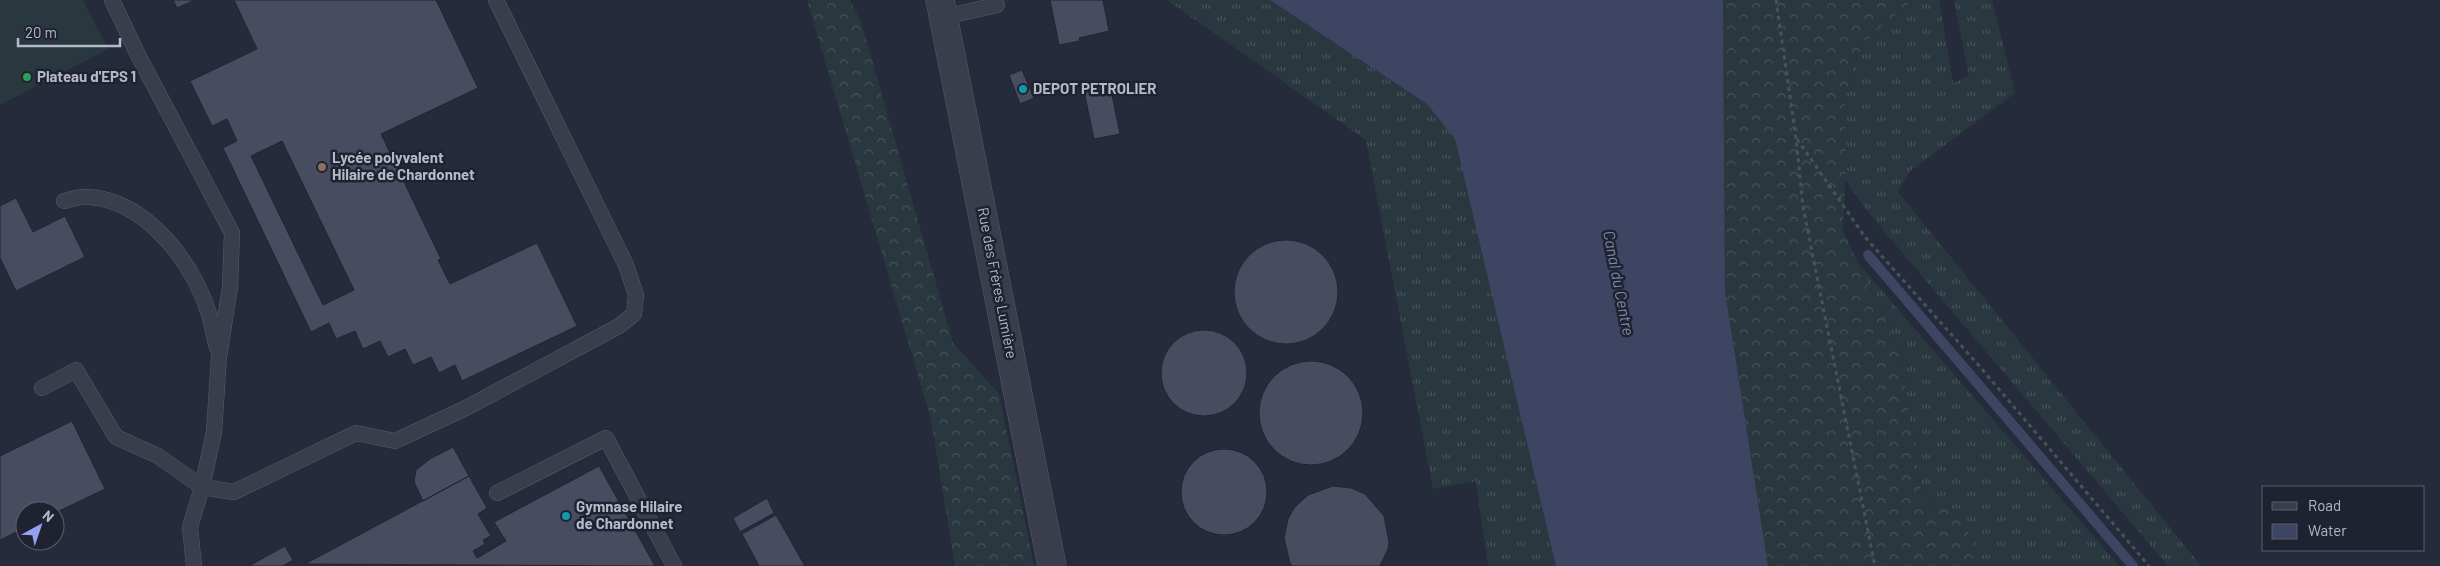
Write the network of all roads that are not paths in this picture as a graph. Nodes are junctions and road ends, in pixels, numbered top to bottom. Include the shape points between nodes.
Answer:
1 (112, 0) edge
2 (496, 0) edge
3 (997, 5) dead end
4 (942, 8) edge
5 (64, 201) dead end
6 (219, 357) junction
7 (42, 388) dead end
8 (202, 488) junction
9 (497, 493) dead end
10 (190, 565) edge
11 (674, 566) edge
12 (1052, 566) edge

1 - 6 lane via 232,234 230,286
2 - 8 lane via 626,266 636,295 634,314 592,342 395,441 356,433 234,492
3 - 4 lane
4 - 12 street, Rue des Frères Lumière
5 - 6 lane via 89,196 116,203 146,219 171,246 193,278 208,313
6 - 8 lane via 214,432
7 - 8 lane via 76,370 116,437 158,456
8 - 10 lane via 190,527
9 - 11 lane via 606,438

